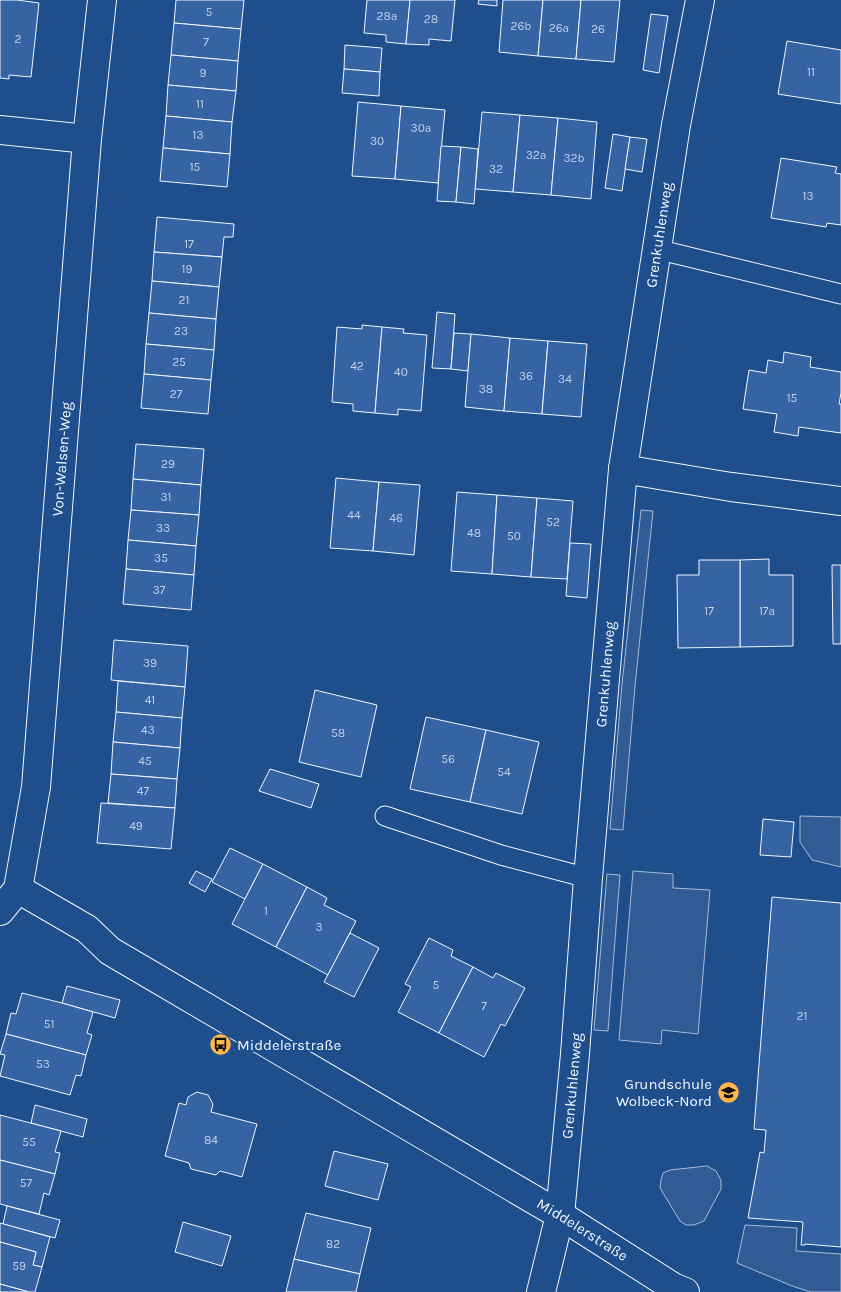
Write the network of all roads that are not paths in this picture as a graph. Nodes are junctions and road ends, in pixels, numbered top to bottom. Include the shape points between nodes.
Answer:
1 (102, 0) edge
2 (700, 0) edge
3 (0, 130) edge
4 (87, 139) junction
5 (656, 249) junction
6 (841, 294) edge
7 (623, 469) junction
8 (841, 501) edge
9 (385, 816) dead end
10 (588, 878) junction
11 (18, 889) junction
12 (0, 911) edge
13 (560, 1215) junction
14 (541, 1292) edge
15 (685, 1292) edge

1 - 4 street, Von-Walsen-Weg
2 - 5 street, Grenkuhlenweg
3 - 4 street
4 - 11 street, Von-Walsen-Weg via 36,787
5 - 6 lane
5 - 7 street, Grenkuhlenweg
7 - 8 street
7 - 10 street, Grenkuhlenweg
9 - 10 lane via 501,855
10 - 13 street, Grenkuhlenweg
11 - 12 street, Von-Walsen-Weg
11 - 13 street, Middelerstraße via 87,930 110,951
13 - 14 street, Grenkuhlenweg
13 - 15 street, Middelerstraße

